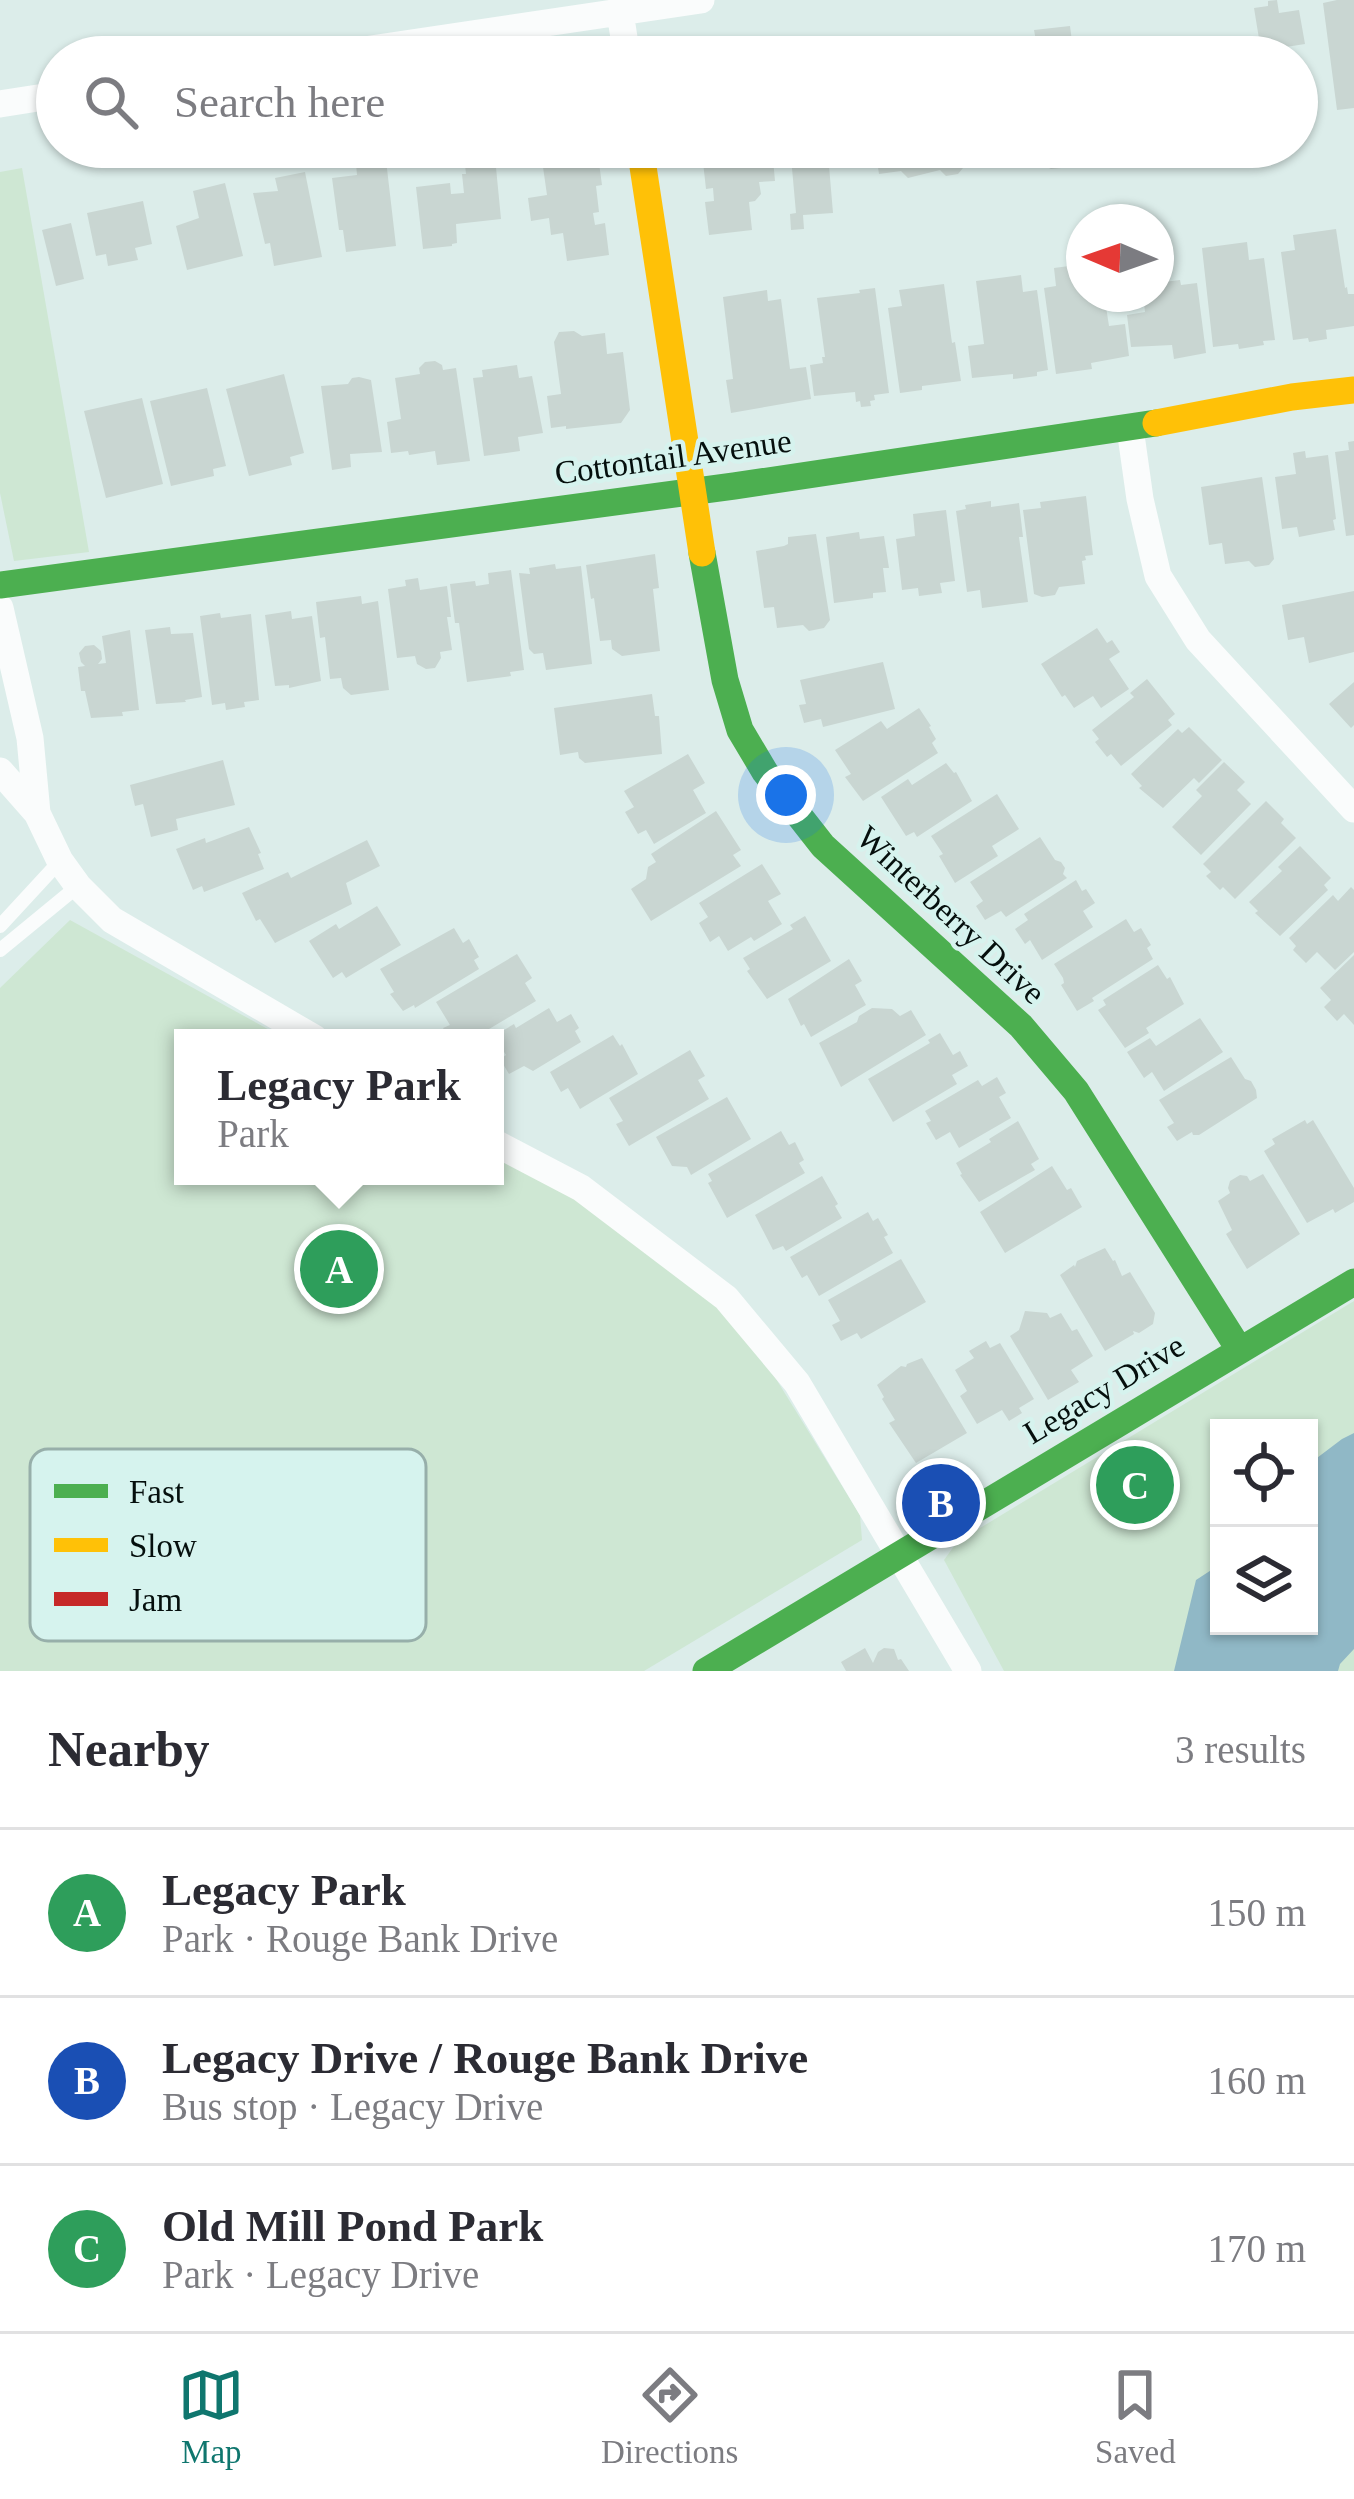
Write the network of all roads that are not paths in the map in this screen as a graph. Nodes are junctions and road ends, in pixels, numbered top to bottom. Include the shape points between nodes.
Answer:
1 (701, 0) edge
2 (620, 12) junction
3 (458, 36) edge
4 (624, 36) edge
5 (36, 98) edge
6 (0, 104) edge
7 (643, 168) edge
8 (1354, 390) edge
9 (1130, 428) junction
10 (692, 492) junction
11 (0, 585) edge
12 (0, 608) edge
13 (0, 771) edge
14 (1354, 809) edge
15 (37, 813) junction
16 (60, 861) junction
17 (78, 886) junction
18 (0, 926) edge
19 (0, 950) edge
20 (299, 1029) edge
21 (504, 1148) edge
22 (1354, 1282) edge
23 (1239, 1349) junction
24 (900, 1554) junction
25 (706, 1671) edge
26 (968, 1671) edge

1 - 2 street
2 - 3 street
2 - 4 street
5 - 6 street
7 - 10 street, Winterberry Drive
8 - 9 street, Cottontail Avenue
9 - 10 street, Cottontail Avenue
9 - 14 street via 1158,576 1198,640
10 - 11 street, Cottontail Avenue
10 - 23 street, Winterberry Drive via 725,680 740,730 765,772 823,846 1021,1026 1076,1091
12 - 15 street via 30,738
13 - 15 street
15 - 16 street
16 - 17 street
16 - 18 lane
17 - 19 lane
17 - 20 street via 112,920
21 - 24 street via 581,1188 726,1298 796,1383
22 - 23 street, Legacy Drive
23 - 24 street, Legacy Drive
24 - 25 street, Legacy Drive
24 - 26 street

